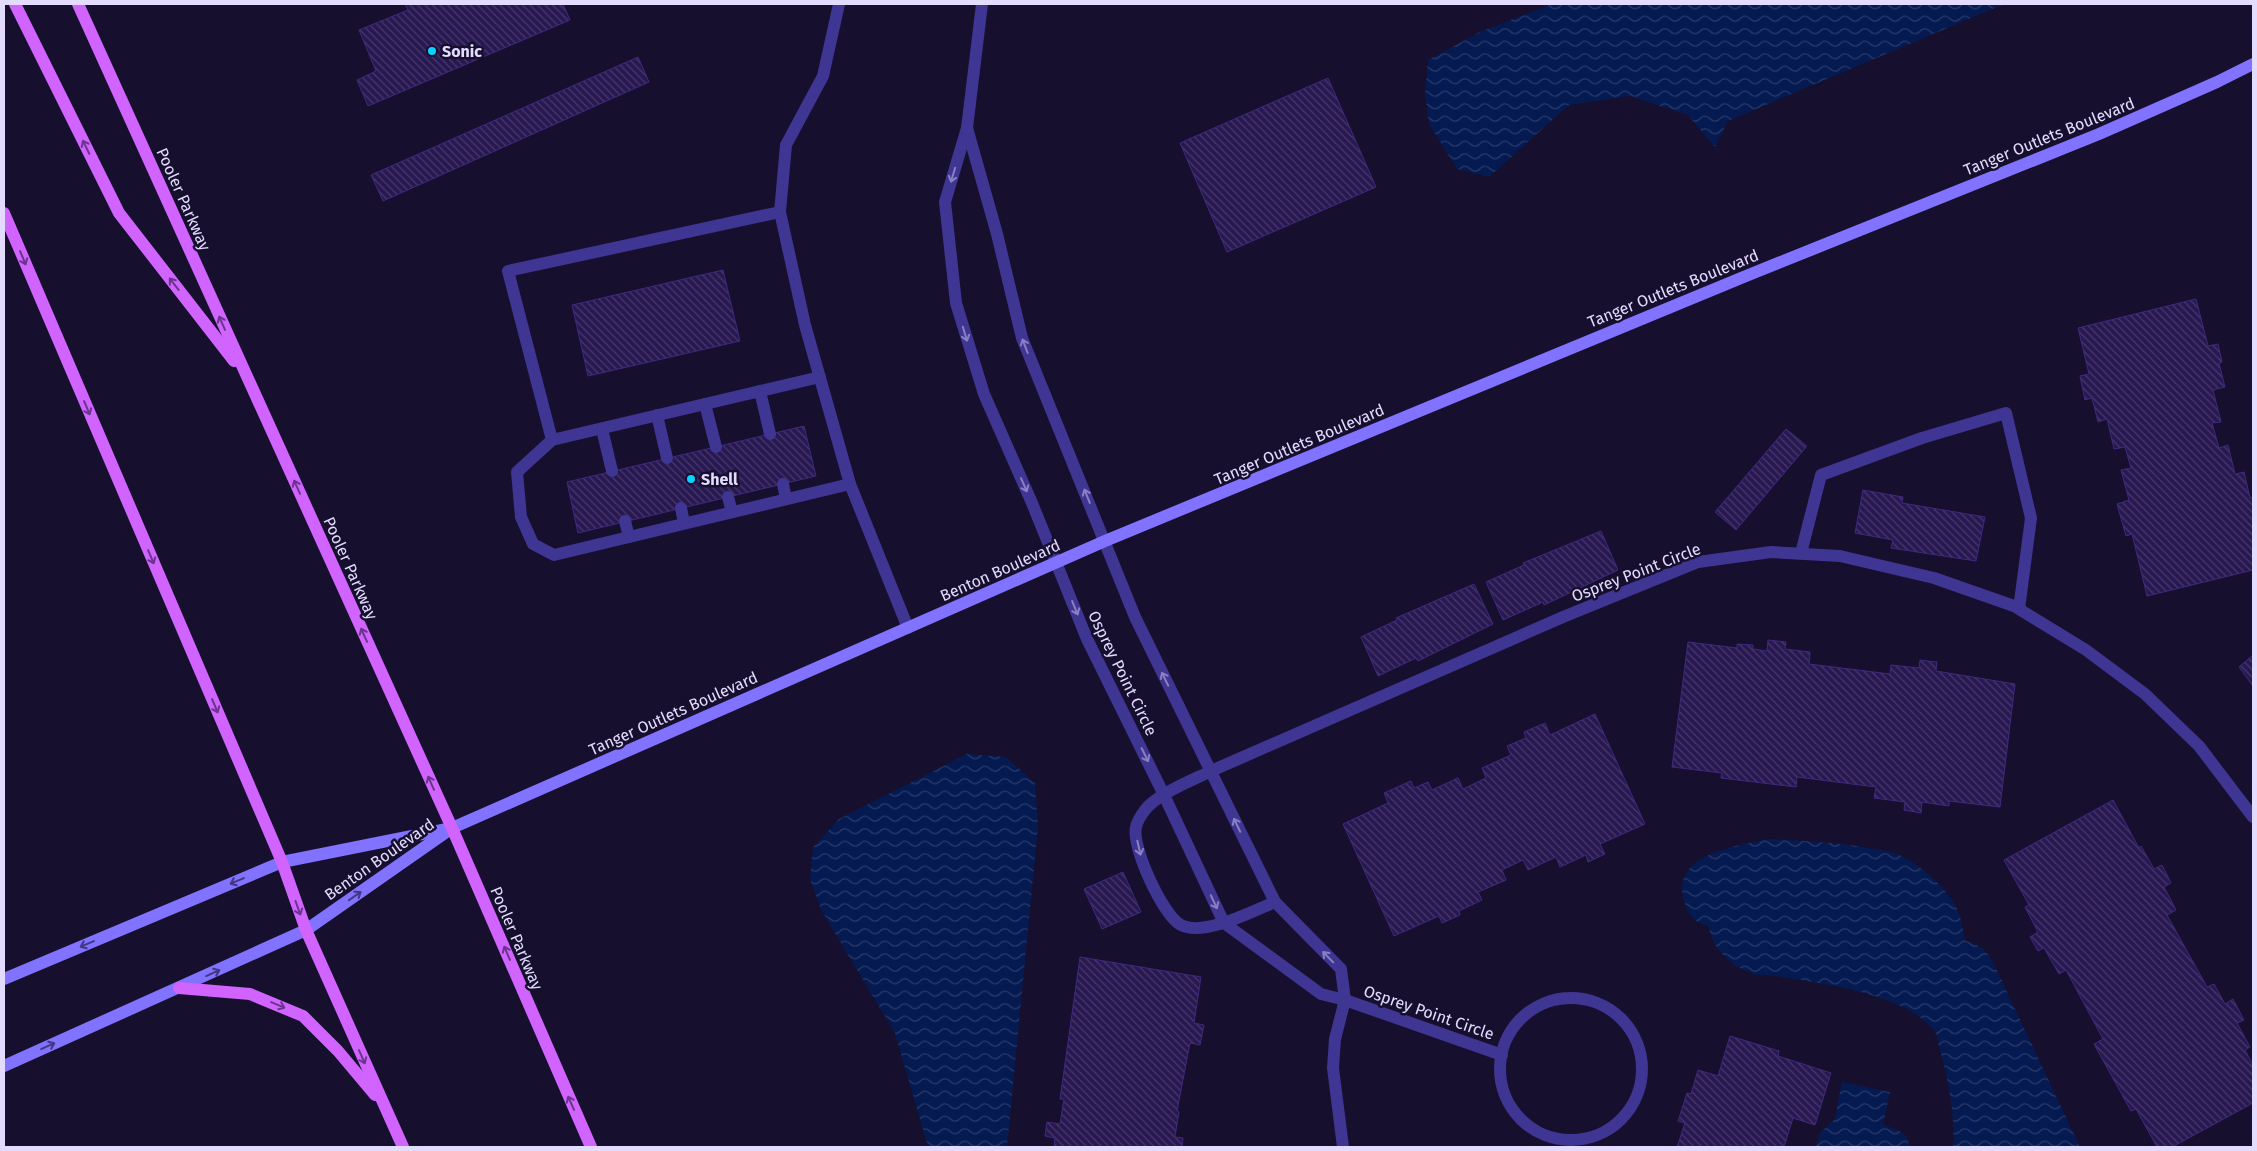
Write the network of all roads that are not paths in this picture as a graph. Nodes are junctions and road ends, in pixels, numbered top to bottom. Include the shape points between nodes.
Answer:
1 (15, 4) edge
2 (78, 4) edge
3 (838, 4) edge
4 (982, 4) edge
5 (2253, 64) edge
6 (967, 128) junction
7 (780, 212) junction
8 (4, 214) edge
9 (820, 376) junction
10 (246, 377) junction
11 (760, 391) junction
12 (704, 404) junction
13 (657, 415) junction
14 (602, 429) junction
15 (770, 434) dead end
16 (552, 440) junction
17 (716, 447) dead end
18 (668, 458) dead end
19 (612, 471) dead end
20 (783, 484) dead end
21 (850, 484) junction
22 (728, 497) dead end
23 (786, 499) junction
24 (680, 508) dead end
25 (732, 512) junction
26 (625, 521) dead end
27 (684, 523) junction
28 (629, 537) junction
29 (1105, 542) junction
30 (1801, 553) junction
31 (1056, 563) junction
32 (2019, 609) junction
33 (908, 628) junction
34 (1211, 771) junction
35 (1164, 795) junction
36 (2253, 817) edge
37 (452, 828) junction
38 (282, 862) junction
39 (1276, 902) junction
40 (1224, 923) junction
41 (306, 930) junction
42 (4, 979) edge
43 (179, 988) junction
44 (1345, 1000) junction
45 (1502, 1055) junction
46 (4, 1066) edge
47 (384, 1105) junction
48 (402, 1147) edge
49 (591, 1147) edge
50 (1343, 1147) edge

10 -> 1 main road via 119,213
10 -> 2 main road, Pooler Parkway
3 - 7 street via 823,76 786,145
4 - 6 street
5 - 29 street, Tanger Outlets Boulevard via 2099,134 1746,276
29 -> 6 street, Osprey Point Circle via 1022,338
6 -> 31 street, Osprey Point Circle via 945,202 956,303 984,394
7 - 9 street
7 - 16 street via 508,271
8 -> 38 main road
9 - 11 street
9 - 21 street
37 -> 10 main road, Pooler Parkway
11 - 12 street
11 - 15 street
12 - 13 street
12 - 17 street
13 - 14 street
13 - 18 street
14 - 16 street
14 - 19 street
16 - 28 street via 517,472 521,517 533,544 554,555
20 - 23 street
21 - 23 street
21 - 33 street
22 - 25 street
23 - 25 street
24 - 27 street
25 - 27 street
26 - 28 street
27 - 28 street
29 - 31 street, Benton Boulevard
34 -> 29 street, Osprey Point Circle via 1135,617
30 - 32 street, Osprey Point Circle via 1840,556 1934,578
30 - 32 street via 1821,474 1922,438 2006,413 2031,518
30 - 34 street, Osprey Point Circle via 1771,552 1698,562 1563,617
31 - 33 street, Benton Boulevard
31 -> 35 street, Osprey Point Circle via 1087,639
32 - 36 street, Osprey Point Circle via 2086,650 2145,694 2199,746
33 - 37 street, Tanger Outlets Boulevard
34 - 35 street, Osprey Point Circle
39 -> 34 street, Osprey Point Circle
35 -> 40 street, Osprey Point Circle
35 -> 40 street, Osprey Point Circle via 1145,809 1136,828 1139,852 1166,911 1181,925 1206,928
37 - 38 street, Benton Boulevard
41 -> 37 street, Benton Boulevard
49 -> 37 main road, Pooler Parkway
38 -> 41 main road
38 -> 42 street, Benton Boulevard
39 - 40 street, Osprey Point Circle
44 -> 39 street, Osprey Point Circle via 1341,969
40 - 44 street, Osprey Point Circle via 1321,994
43 -> 41 street, Benton Boulevard
41 -> 47 main road
46 -> 43 street, Benton Boulevard
43 -> 47 main road via 250,994 303,1016
44 - 45 street, Osprey Point Circle
44 - 50 street, Osprey Point Circle via 1335,1039 1333,1068
45 - 45 street, Osprey Point Circle via 1499,1067 1504,1096 1520,1120 1545,1136 1573,1141 1601,1134 1624,1117 1638,1092 1642,1067 1636,1042 1623,1021 1602,1005 1578,998 1549,1000 1523,1015 1506,1038
47 - 48 main road

